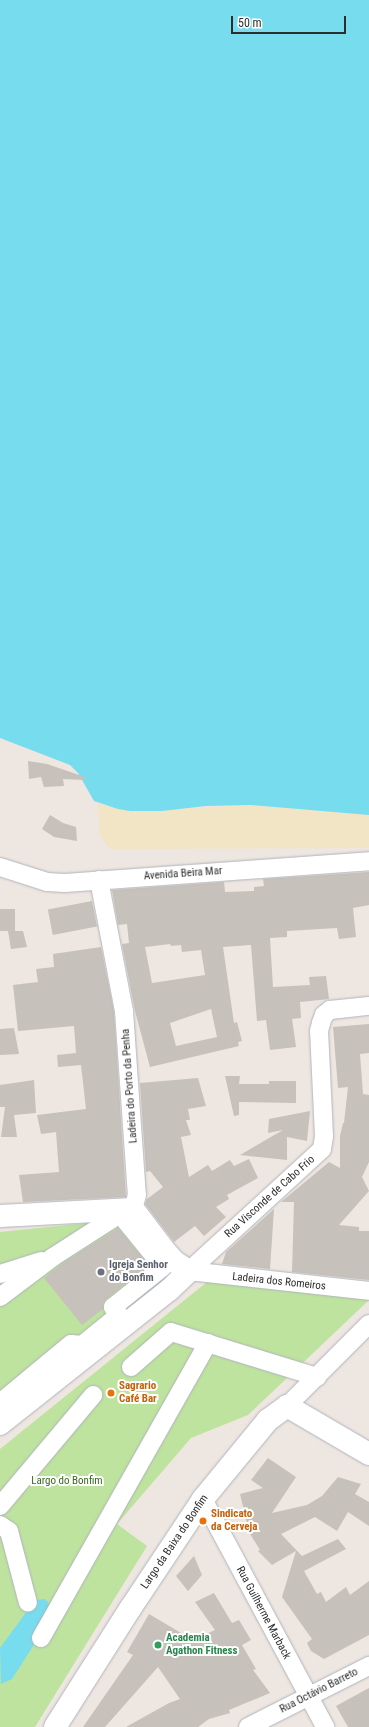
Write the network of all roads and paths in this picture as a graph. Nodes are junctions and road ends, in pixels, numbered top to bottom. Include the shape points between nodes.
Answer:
1 (369, 861) edge
2 (0, 867) edge
3 (99, 880) junction
4 (369, 1006) edge
5 (133, 1209) junction
6 (0, 1216) edge
7 (53, 1257) junction
8 (189, 1271) junction
9 (0, 1274) edge
10 (369, 1292) edge
11 (0, 1297) edge
12 (369, 1324) edge
13 (208, 1343) junction
14 (131, 1367) dead end
15 (317, 1377) junction
16 (93, 1395) dead end
17 (0, 1403) edge
18 (287, 1406) junction
19 (0, 1424) edge
20 (369, 1454) edge
21 (203, 1499) junction
22 (0, 1506) edge
23 (0, 1525) edge
24 (28, 1603) dead end
25 (41, 1638) dead end
26 (369, 1666) edge
27 (308, 1697) junction
28 (55, 1727) edge
29 (248, 1727) edge
30 (325, 1727) edge

1 - 3 street, Avenida Beira Mar
2 - 3 street, Avenida Beira Mar via 48,882
3 - 5 street, Ladeira do Porto da Penha via 124,1011 137,1195
4 - 8 street, Rua Visconde de Cabo Frio via 330,1010 324,1015 321,1023 324,1136 322,1149
5 - 6 main road
5 - 8 main road via 175,1262
7 - 9 street
7 - 11 street
7 - 17 street via 120,1214 163,1267 113,1307 119,1316 82,1345 71,1344
8 - 10 street, Ladeira dos Romeiros
8 - 19 main road
12 - 15 street, Largo da Baixa do Bonfim
13 - 14 street via 171,1332
13 - 15 street
13 - 25 street
15 - 18 street, Largo da Baixa do Bonfim
16 - 22 street
18 - 20 main road
18 - 21 main road, Largo da Baixa do Bonfim via 268,1420
21 - 27 street, Rua Guilherme Marback
21 - 28 main road, Largo da Baixa do Bonfim
23 - 24 street via 9,1531
26 - 27 street, Rua Octávio Barreto
27 - 29 street, Rua Octávio Barreto
27 - 30 street, Rua Guilherme Marback

